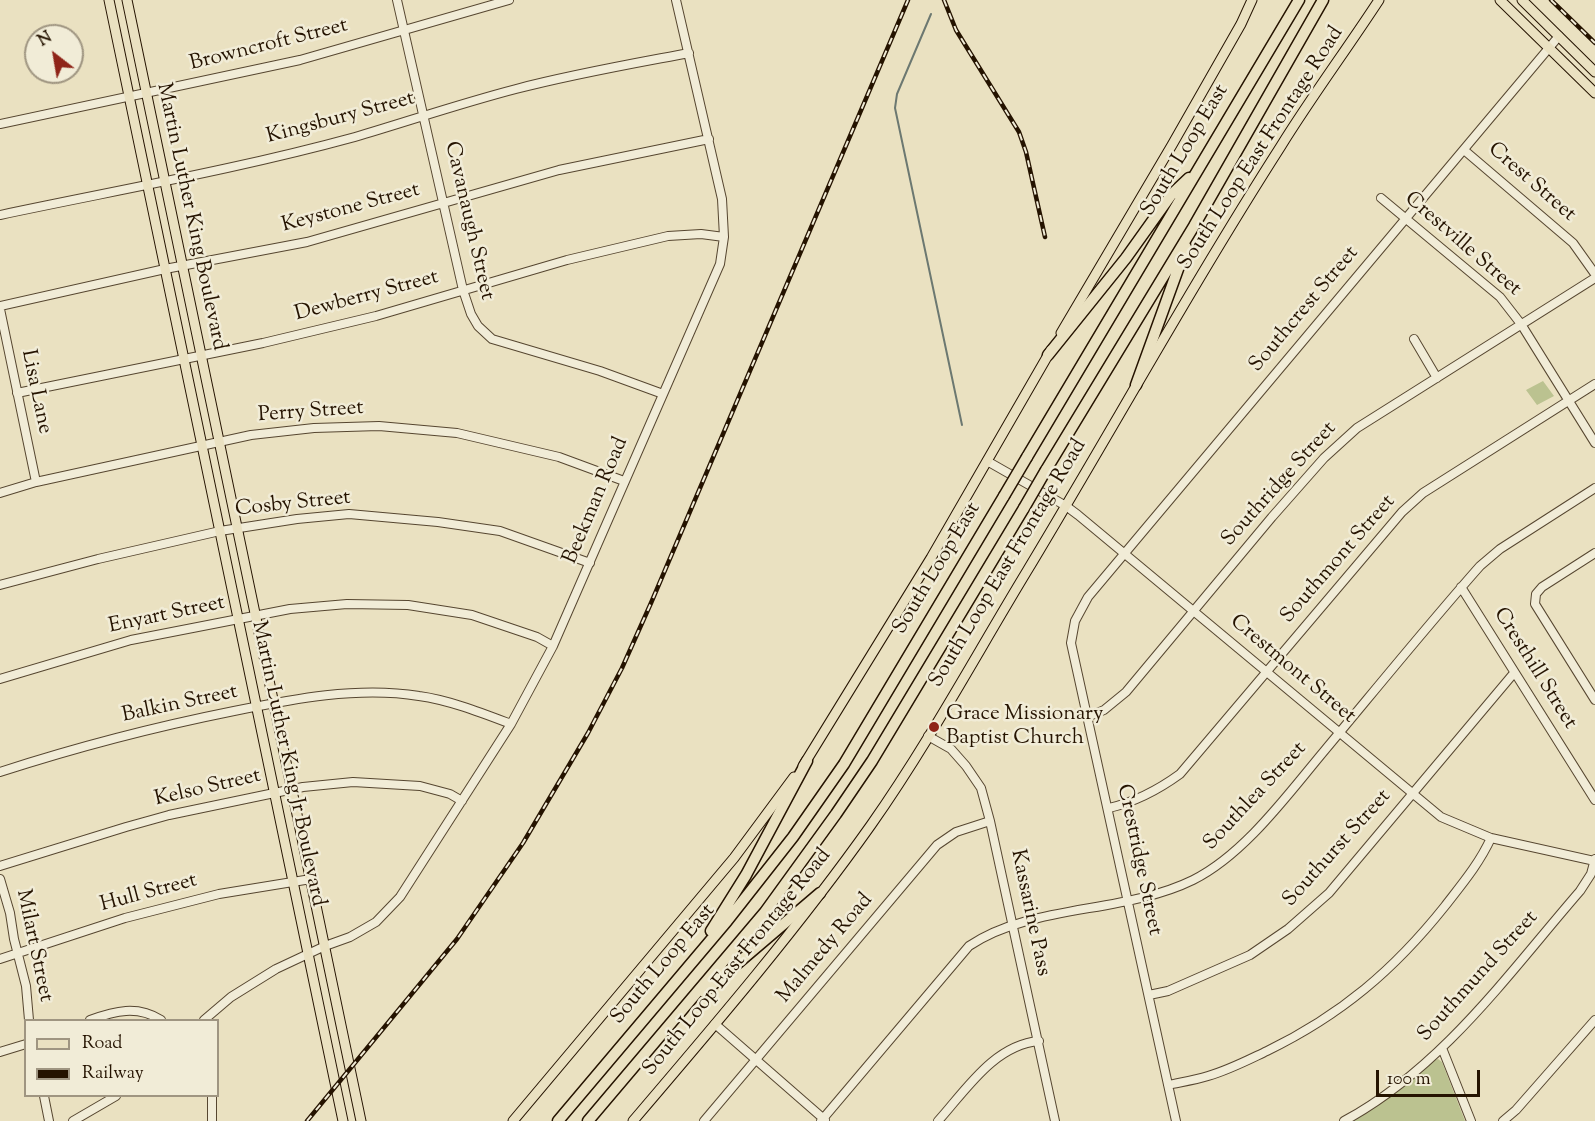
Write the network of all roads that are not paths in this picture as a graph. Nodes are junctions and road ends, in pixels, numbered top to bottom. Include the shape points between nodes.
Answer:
1 (109, 0) edge
2 (397, 0) edge
3 (509, 0) edge
4 (676, 0) edge
5 (1252, 0) edge
6 (1299, 0) edge
7 (1323, 0) edge
8 (1380, 0) edge
9 (1500, 0) edge
10 (1522, 0) edge
11 (127, 3) edge
12 (111, 10) junction
13 (404, 30) junction
14 (1559, 36) junction
15 (1549, 48) junction
16 (689, 53) junction
17 (1595, 72) edge
18 (146, 93) junction
19 (1595, 93) edge
20 (129, 98) junction
21 (425, 115) junction
22 (0, 124) edge
23 (709, 139) junction
24 (1464, 150) junction
25 (1199, 167) junction
26 (165, 181) junction
27 (147, 184) junction
28 (1381, 198) dead end
29 (444, 202) junction
30 (0, 215) edge
31 (1406, 219) junction
32 (1194, 226) junction
33 (724, 237) junction
34 (182, 267) junction
35 (165, 269) junction
36 (1595, 276) edge
37 (463, 290) junction
38 (0, 308) edge
39 (1521, 324) junction
40 (1414, 339) dead end
41 (1048, 355) junction
42 (201, 356) junction
43 (184, 358) junction
44 (1437, 378) junction
45 (1595, 384) edge
46 (1137, 385) junction
47 (17, 393) junction
48 (663, 394) junction
49 (1568, 400) junction
50 (196, 414) joint
51 (219, 442) junction
52 (1595, 443) edge
53 (203, 445) junction
54 (987, 461) junction
55 (624, 481) junction
56 (36, 482) junction
57 (1595, 488) edge
58 (0, 493) edge
59 (1066, 506) junction
60 (237, 528) junction
61 (220, 531) junction
62 (1125, 553) junction
63 (1595, 553) edge
64 (590, 563) junction
65 (0, 585) edge
66 (1461, 587) junction
67 (1082, 609) joint
68 (1193, 611) junction
69 (255, 616) junction
70 (238, 620) junction
71 (553, 646) junction
72 (1266, 672) junction
73 (1514, 673) junction
74 (0, 679) edge
75 (1595, 700) edge
76 (275, 704) junction
77 (257, 707) junction
78 (1087, 717) junction
79 (510, 724) junction
80 (1339, 733) junction
81 (928, 736) junction
82 (807, 761) junction
83 (0, 772) edge
84 (292, 789) junction
85 (274, 793) junction
86 (1412, 795) junction
87 (1595, 800) edge
88 (462, 801) junction
89 (1109, 808) junction
90 (990, 821) junction
91 (1491, 838) junction
92 (1595, 860) edge
93 (0, 866) edge
94 (0, 879) edge
95 (311, 879) junction
96 (294, 882) junction
97 (820, 893) junction
98 (1129, 901) junction
99 (1013, 926) junction
100 (325, 946) junction
101 (17, 953) junction
102 (308, 953) junction
103 (0, 959) edge
104 (689, 967) junction
105 (1149, 995) junction
106 (681, 1011) junction
107 (29, 1019) edge
108 (93, 1019) edge
109 (159, 1019) edge
110 (205, 1019) edge
111 (1595, 1020) edge
112 (715, 1024) junction
113 (1039, 1041) junction
114 (24, 1045) edge
115 (1442, 1048) junction
116 (0, 1052) edge
117 (756, 1060) junction
118 (348, 1062) junction
119 (332, 1066) junction
120 (1168, 1085) junction
121 (44, 1097) edge
122 (113, 1097) edge
123 (212, 1097) edge
124 (823, 1120) edge
125 (49, 1121) edge
126 (73, 1121) edge
127 (212, 1121) edge
128 (344, 1121) edge
129 (360, 1121) edge
130 (513, 1121) edge
131 (558, 1121) edge
132 (588, 1121) edge
133 (633, 1121) edge
134 (704, 1121) edge
135 (938, 1121) edge
136 (1055, 1121) edge
137 (1176, 1121) edge
138 (1344, 1121) edge
139 (1471, 1121) edge
140 (1503, 1121) edge

1 - 12 main road, Martin Luther King Boulevard
2 - 13 street, Cavanaugh Street
3 - 13 street, Browncroft Street
4 - 16 street, Beekman Road
5 - 41 main road
6 - 25 highway, South Loop East
7 - 32 highway, South Loop East
8 - 46 main road, South Loop East Frontage Road via 1281,145
9 - 15 main road
10 - 14 main road
11 - 12 main road
11 - 18 main road, Martin Luther King Boulevard
12 - 20 main road, Martin Luther King Boulevard
13 - 18 street, Browncroft Street via 300,60
13 - 21 street, Cavanaugh Street
14 - 15 street, Southcrest Street
14 - 17 main road
15 - 19 main road
15 - 24 street, Southcrest Street
16 - 21 street, Kingsbury Street via 586,72
16 - 23 street, Beekman Road
18 - 20 street, Browncroft Street
18 - 26 main road, Martin Luther King Boulevard
20 - 22 street, Browncroft Street
20 - 27 main road, Martin Luther King Boulevard
21 - 26 street, Kingsbury Street via 355,136
21 - 29 street, Cavanaugh Street
23 - 29 street, Keystone Street via 559,170
23 - 33 street, Beekman Road via 722,199
24 - 31 street, Southcrest Street
24 - 36 street, Crest Street via 1573,243
25 - 41 highway via 1171,195
25 - 104 highway, South Loop East, bridge via 844,764 793,837
26 - 27 street, Kingsbury Street
26 - 34 main road, Martin Luther King Boulevard
27 - 30 street, Kingsbury Street
27 - 35 main road, Martin Luther King Boulevard
28 - 31 street, Crestville Street
29 - 34 street, Keystone Street via 307,242
29 - 37 street, Cavanaugh Street
31 - 39 street, Crestville Street via 1500,297
31 - 62 street, Southcrest Street
32 - 46 highway
32 - 106 highway, South Loop East, bridge via 872,761 765,912
33 - 37 street, Dewberry Street via 668,236
33 - 48 street, Beekman Road via 720,264
34 - 35 street, Keystone Street
34 - 42 main road, Martin Luther King Boulevard
35 - 38 street, Keystone Street
35 - 43 main road, Martin Luther King Boulevard
36 - 39 street, Southridge Street
37 - 42 street, Dewberry Street via 376,316
37 - 48 street, Cavanaugh Street via 478,326 492,339
38 - 47 street, Lisa Lane
39 - 44 street, Southridge Street
39 - 49 street, Crestville Street
40 - 44 street
41 - 54 main road
42 - 43 street, Dewberry Street
42 - 51 main road, Martin Luther King Boulevard
43 - 47 street, Dewberry Street
43 - 50 main road, Martin Luther King Boulevard
44 - 68 street, Southridge Street via 1357,428 1324,458
45 - 49 street, Southmont Street
46 - 59 main road, South Loop East Frontage Road
47 - 56 street, Lisa Lane
48 - 55 street, Beekman Road
49 - 52 street, Crestville Street
49 - 72 street, Southmont Street via 1423,493 1402,512
50 - 53 main road, Martin Luther King Jr Boulevard
51 - 53 street, Perry Street
51 - 55 street, Perry Street via 314,428 379,426 457,433 559,457
51 - 60 main road, Martin Luther King Jr Boulevard
53 - 56 street, Perry Street
53 - 61 main road, Martin Luther King Jr Boulevard
54 - 59 street, Crestmont Street
54 - 82 main road
55 - 64 street, Beekman Road
56 - 58 street, Perry Street
57 - 66 street, Southlea Street via 1500,549
59 - 62 street, Crestmont Street
59 - 81 main road, South Loop East Frontage Road
60 - 61 street, Cosby Street
60 - 64 street, Cosby Street via 349,514 438,522 500,531
60 - 69 main road, Martin Luther King Jr Boulevard
61 - 65 street, Cosby Street
61 - 70 main road, Martin Luther King Jr Boulevard
62 - 67 street, Southcrest Street
62 - 68 street, Crestmont Street
63 - 75 street via 1542,587 1535,604
64 - 71 street, Beekman Road
66 - 73 street, Cresthill Street
66 - 80 street, Southlea Street
67 - 78 street, Crestridge Street via 1071,643
68 - 72 street, Crestmont Street
68 - 78 street, Southridge Street via 1126,692 1104,710
69 - 70 street, Enyart Street
69 - 71 street, Enyart Street via 346,604 408,605 472,615
69 - 76 main road, Martin Luther King Jr Boulevard
70 - 74 street, Enyart Street via 131,640
70 - 77 main road, Martin Luther King Jr Boulevard
71 - 79 street, Beekman Road
72 - 80 street, Crestmont Street
72 - 89 street, Southmont Street via 1180,774 1155,792
73 - 86 street, Southurst Street
73 - 87 street, Cresthill Street
76 - 77 street, Balkin Street
76 - 79 street, Balkin Street via 342,694 419,696
76 - 84 main road, Martin Luther King Jr Boulevard
77 - 83 street, Balkin Street via 148,729
77 - 85 main road, Martin Luther King Jr Boulevard
78 - 89 street, Crestridge Street
79 - 88 street, Beekman Road
80 - 86 street, Crestmont Street
80 - 98 street, Southlea Street via 1235,852 1215,868 1158,894
81 - 90 street, Kassarine Pass via 951,749 966,766 981,788
81 - 97 main road, South Loop East Frontage Road via 872,824
82 - 104 highway via 746,875
82 - 130 main road via 734,858
84 - 85 street, Kelso Street
84 - 88 street, Kelso Street via 353,782 420,786
84 - 95 main road, Martin Luther King Jr Boulevard
85 - 93 street, Kelso Street via 126,826
85 - 96 main road, Martin Luther King Jr Boulevard
86 - 91 street, Crestmont Street via 1441,817
86 - 105 street, Southurst Street via 1329,893 1288,929 1250,955 1178,987
88 - 100 street, Beekman Road via 400,897 376,922
89 - 98 street, Crestridge Street
90 - 99 street, Kassarine Pass
90 - 117 street, Malmedy Road via 956,832 937,845
91 - 92 street, Crestmont Street
91 - 120 street via 1482,858 1414,942 1356,997 1304,1033 1240,1064
92 - 115 street, Southmund Street via 1592,874 1580,891
94 - 101 street, Milart Street
95 - 96 street, Hull Street
95 - 100 main road, Martin Luther King Jr Boulevard
96 - 101 street, Hull Street via 219,894 125,918
96 - 102 main road, Martin Luther King Jr Boulevard
97 - 106 highway
97 - 112 main road, South Loop East Frontage Road
98 - 99 street, Southlea Street
98 - 105 street, Crestridge Street
99 - 113 street, Kassarine Pass
99 - 124 street, Southlea Street via 987,934 969,946
100 - 102 street, Beekman Road
100 - 118 main road, Martin Luther King Jr Boulevard
101 - 103 street, Hull Street
101 - 107 street, Milart Street via 28,996
102 - 110 street, Beekman Road via 231,997
102 - 119 main road, Martin Luther King Jr Boulevard
104 - 131 highway, South Loop East
105 - 120 street, Crestridge Street
106 - 132 highway, South Loop East
108 - 109 street via 124,1011 147,1013
111 - 140 street
112 - 117 street
112 - 133 main road, South Loop East Frontage Road
113 - 135 street via 1009,1050 986,1068
113 - 136 street, Kassarine Pass
114 - 116 street
115 - 138 street, Southmund Street via 1387,1094
115 - 139 street
117 - 124 street
117 - 134 street, Malmedy Road
118 - 119 main road
118 - 129 main road, Martin Luther King Jr Boulevard
119 - 128 main road, Martin Luther King Jr Boulevard
120 - 137 street, Crestridge Street
121 - 125 street
122 - 126 street
123 - 127 street

